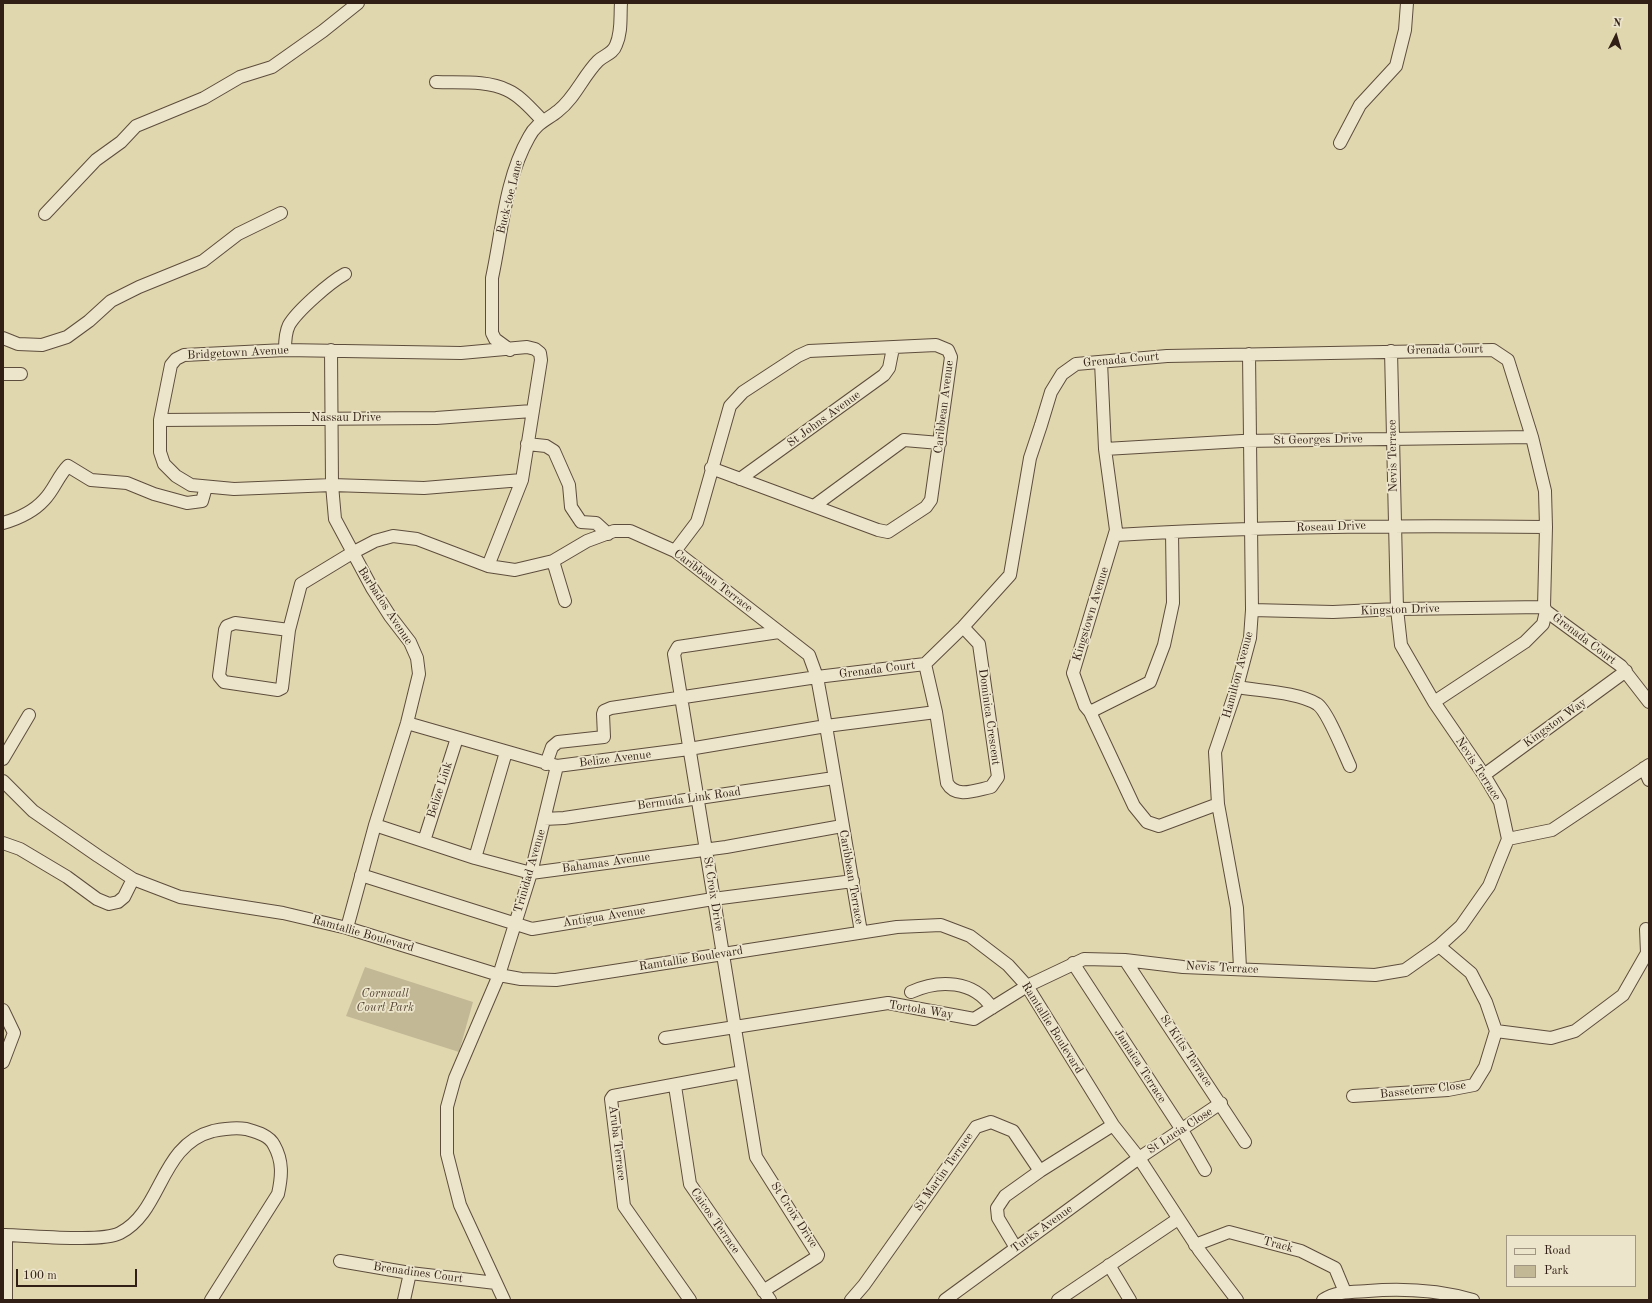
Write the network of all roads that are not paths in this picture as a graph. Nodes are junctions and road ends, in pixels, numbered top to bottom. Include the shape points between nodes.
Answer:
1 (358, 3) edge
2 (620, 3) edge
3 (1407, 3) edge
4 (436, 82) dead end
5 (542, 120) junction
6 (1340, 143) dead end
7 (281, 213) dead end
8 (45, 214) dead end
9 (345, 274) dead end
10 (3, 338) edge
11 (893, 348) junction
12 (285, 350) junction
13 (331, 350) junction
14 (510, 350) junction
15 (1390, 351) junction
16 (1249, 354) junction
17 (1101, 362) junction
18 (3, 374) edge
19 (21, 374) dead end
20 (532, 411) junction
21 (331, 417) junction
22 (160, 420) junction
23 (1532, 437) junction
24 (1392, 438) junction
25 (1250, 441) junction
26 (940, 443) junction
27 (527, 444) junction
28 (1105, 449) junction
29 (712, 468) junction
30 (740, 479) junction
31 (522, 480) junction
32 (332, 485) junction
33 (206, 487) junction
34 (814, 506) junction
35 (3, 524) edge
36 (1394, 525) junction
37 (1546, 527) junction
38 (1251, 529) junction
39 (1172, 532) junction
40 (608, 534) junction
41 (1116, 535) junction
42 (675, 551) junction
43 (352, 553) junction
44 (553, 562) junction
45 (488, 566) junction
46 (565, 601) dead end
47 (1397, 609) junction
48 (1545, 609) junction
49 (1252, 610) junction
50 (963, 627) junction
51 (289, 630) junction
52 (779, 632) junction
53 (925, 664) junction
54 (1626, 671) junction
55 (817, 678) junction
56 (1236, 687) junction
57 (681, 698) junction
58 (1434, 702) junction
59 (1649, 702) edge
60 (936, 712) junction
61 (1090, 712) junction
62 (29, 715) dead end
63 (407, 723) junction
64 (826, 726) junction
65 (457, 738) junction
66 (689, 749) junction
67 (506, 752) junction
68 (3, 759) edge
69 (552, 765) junction
70 (1350, 766) dead end
71 (1647, 766) edge
72 (1484, 775) junction
73 (834, 778) junction
74 (1649, 780) edge
75 (3, 781) edge
76 (697, 798) junction
77 (1218, 804) junction
78 (544, 819) junction
79 (375, 825) junction
80 (842, 826) junction
81 (1508, 839) junction
82 (424, 841) junction
83 (3, 843) edge
84 (705, 850) junction
85 (475, 858) junction
86 (531, 873) junction
87 (361, 876) junction
88 (133, 879) junction
89 (853, 881) junction
90 (714, 899) junction
91 (514, 924) junction
92 (347, 928) junction
93 (1646, 929) dead end
94 (861, 932) junction
95 (1439, 946) junction
96 (722, 954) junction
97 (1125, 960) junction
98 (1073, 963) junction
99 (1240, 968) junction
100 (499, 975) junction
101 (1027, 986) junction
102 (911, 992) dead end
103 (992, 1008) junction
104 (3, 1010) edge
105 (734, 1026) junction
106 (1496, 1031) junction
107 (665, 1038) dead end
108 (3, 1062) edge
109 (742, 1072) junction
110 (675, 1086) junction
111 (1353, 1096) dead end
112 (1221, 1104) junction
113 (1113, 1126) junction
114 (1182, 1130) junction
115 (1245, 1142) dead end
116 (1139, 1158) junction
117 (1205, 1170) dead end
118 (1040, 1171) junction
119 (1178, 1219) junction
120 (5, 1235) edge
121 (1195, 1245) junction
122 (1016, 1248) junction
123 (340, 1261) dead end
124 (1109, 1265) junction
125 (410, 1273) junction
126 (496, 1283) junction
127 (1345, 1292) junction
128 (767, 1296) edge
129 (6, 1300) edge
130 (211, 1300) edge
131 (404, 1300) edge
132 (504, 1300) edge
133 (690, 1300) edge
134 (851, 1300) edge
135 (945, 1300) edge
136 (1058, 1300) edge
137 (1130, 1300) edge
138 (1237, 1300) edge
139 (1323, 1300) edge
140 (1473, 1300) edge

1 - 8 street via 272,67 240,77 204,98 136,126 122,142 96,160
2 - 5 street, Buck-toe Lane via 618,38 613,51 598,61 558,111
3 - 6 street via 1405,30 1396,66 1360,105
4 - 5 street via 496,86 523,101
5 - 14 street, Buck-toe Lane via 529,135 515,171 492,278 491,328 495,339
7 - 10 street via 238,234 203,261 111,301 67,337 42,345 18,344
9 - 12 street via 333,280 293,319 286,334
11 - 26 street, Caribbean Avenue via 936,345 948,350 951,356
11 - 29 street, Caribbean Avenue via 809,351 755,384 736,398 730,406
11 - 30 street, St Johns Avenue via 889,368 884,375
12 - 13 street, Bridgetown Avenue
12 - 22 street, Bridgetown Avenue via 184,356 176,359 171,365
13 - 14 street, Bridgetown Avenue via 447,353
13 - 21 street, Barbados Avenue
14 - 20 street, Bridgetown Avenue via 528,348 540,353
15 - 16 street, Grenada Court
15 - 23 street, Grenada Court via 1493,350 1508,360
15 - 24 street, Nevis Terrace
16 - 17 street, Grenada Court via 1167,356
16 - 25 street, Hamilton Avenue
17 - 28 street, Kingstown Avenue
17 - 50 street, Grenada Court via 1076,364 1062,374 1051,392 1030,458 1010,575
18 - 19 street
20 - 21 street, Nassau Drive via 436,418
20 - 27 street
21 - 22 street, Nassau Drive
21 - 32 street, Barbados Avenue
22 - 33 street, Bridgetown Avenue via 160,452 164,464 190,485
23 - 24 street, St Georges Drive
23 - 37 street, Grenada Court via 1545,491
24 - 25 street, St Georges Drive
24 - 36 street, Nevis Terrace
25 - 28 street, St Georges Drive
25 - 38 street, Hamilton Avenue
26 - 34 street via 904,440
26 - 34 street, Caribbean Avenue via 931,500 926,507 888,532
27 - 31 street
27 - 40 street via 546,446 554,451 569,485 571,506 578,519 581,522 596,523
28 - 41 street, Kingstown Avenue
29 - 30 street, Caribbean Avenue
29 - 42 street, Caribbean Avenue via 697,522
30 - 34 street, Caribbean Avenue
31 - 32 street, Bridgetown Avenue via 424,488
31 - 45 street
32 - 33 street, Bridgetown Avenue via 234,489
32 - 43 street, Barbados Avenue via 335,519
33 - 35 street via 202,501 187,503 127,483 91,480 68,466 44,500 28,512
36 - 37 street, Roseau Drive
36 - 38 street, Roseau Drive
36 - 47 street, Nevis Terrace
37 - 48 street, Grenada Court
38 - 39 street, Roseau Drive
38 - 49 street, Hamilton Avenue
39 - 41 street, Roseau Drive
39 - 61 street via 1173,603 1164,645 1150,682
40 - 42 street, Caribbean Terrace via 614,531 630,531
40 - 44 street, Caribbean Terrace via 588,541
41 - 61 street, Kingstown Avenue via 1073,673 1085,706
42 - 52 street, Caribbean Terrace
43 - 45 street, Caribbean Terrace via 375,541 393,536 407,537
43 - 51 street, Caribbean Terrace via 301,584
43 - 63 street, Barbados Avenue via 386,611 410,642 417,658 419,674
44 - 45 street, Caribbean Terrace via 515,570
44 - 46 street
47 - 48 street, Kingston Drive
47 - 49 street, Kingston Drive via 1333,612
47 - 58 street, Nevis Terrace via 1401,645
48 - 54 street, Grenada Court
48 - 58 street, Grenada Court via 1543,624 1525,642
49 - 56 street, Hamilton Avenue via 1250,638
50 - 53 street, Grenada Court
50 - 60 street, Dominica Crescent via 979,644 998,777 991,788 955,792 950,788
51 - 51 street, Caribbean Terrace via 282,688 278,690 224,682 221,679 219,676 227,626 235,623
52 - 55 street, Caribbean Terrace via 809,655
52 - 57 street, St Croix Drive via 678,647 674,654
53 - 55 street, Grenada Court
53 - 60 street, Dominica Crescent
54 - 59 street
54 - 72 street, Kingston Way
55 - 57 street, Grenada Court
55 - 64 street, Caribbean Terrace
56 - 70 street via 1298,697 1318,704
56 - 77 street, Hamilton Avenue via 1215,752
57 - 66 street, St Croix Drive
57 - 69 street, Trinidad Avenue via 604,711 604,737 558,742 552,747
58 - 72 street, Nevis Terrace
60 - 64 street
61 - 77 street, Kingstown Avenue via 1134,806 1147,822 1159,826
62 - 68 street
63 - 65 street, Belize Avenue
63 - 79 street, Barbados Avenue
64 - 66 street, Belize Avenue
64 - 73 street, Caribbean Terrace
65 - 67 street, Belize Avenue
65 - 82 street, Belize Link
66 - 69 street, Belize Avenue
66 - 76 street, St Croix Drive
67 - 69 street, Belize Avenue
67 - 85 street
69 - 78 street, Trinidad Avenue
71 - 74 street
71 - 81 street via 1552,830
72 - 81 street, Nevis Terrace via 1500,802
73 - 76 street, Bermuda Link Road
73 - 80 street, Caribbean Terrace
75 - 88 street, Ramtallie Boulevard via 33,811
76 - 78 street, Bermuda Link Road
76 - 84 street, St Croix Drive
77 - 99 street, Hamilton Avenue via 1237,908
78 - 86 street, Trinidad Avenue
79 - 82 street, Bahamas Avenue
79 - 87 street, Barbados Avenue
80 - 84 street, Bahamas Avenue
80 - 89 street, Caribbean Terrace
81 - 95 street, Nevis Terrace via 1490,886 1461,926
82 - 85 street, Bahamas Avenue
83 - 88 street via 20,849 67,876 97,899 109,904 124,897
84 - 86 street, Bahamas Avenue
84 - 90 street, St Croix Drive
85 - 86 street, Bahamas Avenue
86 - 91 street, Trinidad Avenue
87 - 91 street, Antigua Avenue
87 - 92 street, Barbados Avenue
88 - 92 street, Ramtallie Boulevard via 180,897 283,913
89 - 90 street, Antigua Avenue
89 - 94 street, Caribbean Terrace
90 - 91 street, Antigua Avenue via 532,929
90 - 96 street, St Croix Drive
91 - 100 street, Trinidad Avenue
92 - 100 street, Ramtallie Boulevard
93 - 106 street via 1647,953 1624,995 1575,1031 1551,1038
94 - 96 street, Ramtallie Boulevard
94 - 101 street, Ramtallie Boulevard via 941,925 970,936 1008,965
95 - 99 street, Nevis Terrace via 1405,970 1374,975
95 - 106 street via 1471,973 1486,1002
96 - 100 street, Ramtallie Boulevard via 556,980 521,979
96 - 105 street, St Croix Drive
97 - 98 street, Nevis Terrace via 1084,959
97 - 99 street, Nevis Terrace
97 - 112 street, St Kitts Terrace
98 - 101 street, Nevis Terrace
98 - 114 street, Jamaica Terrace
100 - 126 street, Trinidad Avenue via 455,1078 447,1107 447,1154 460,1205
101 - 103 street, Tortola Way
101 - 113 street, Ramtallie Boulevard
102 - 103 street via 936,983 968,987
103 - 105 street, Tortola Way via 974,1019 888,1003
104 - 108 street via 14,1034
105 - 107 street, Tortola Way
105 - 109 street, St Croix Drive
106 - 111 street, Basseterre Close via 1485,1067 1474,1085 1448,1090
109 - 110 street, Aruba Terrace
109 - 128 street, St Croix Drive via 756,1157 818,1254 818,1257
110 - 128 street, Caicos Terrace via 690,1184
110 - 133 street, Aruba Terrace via 613,1096 611,1099 624,1206
112 - 114 street, St Lucia Close
112 - 115 street, St Kitts Terrace
113 - 116 street, Ramtallie Boulevard
113 - 118 street
114 - 116 street, St Lucia Close
114 - 117 street, Jamaica Terrace
116 - 119 street, Ramtallie Boulevard
116 - 122 street, Turks Avenue
118 - 122 street via 1005,1196 997,1208 998,1218
118 - 134 street, St Martin Terrace via 1013,1131 991,1122 976,1126
119 - 121 street, Ramtallie Boulevard
119 - 124 street
120 - 129 street
120 - 130 street via 100,1238 119,1234 134,1225 145,1211 168,1168 179,1153 193,1141 224,1128 260,1133 273,1142 280,1155 282,1175 278,1194
121 - 127 street, Track via 1229,1232 1301,1251 1335,1268
121 - 138 street, Ramtallie Boulevard
122 - 135 street, Turks Avenue
123 - 125 street, Brenadines Court
124 - 136 street
124 - 137 street
125 - 126 street, Brenadines Court
125 - 131 street
126 - 132 street, Trinidad Avenue
127 - 139 street
127 - 140 street via 1408,1288

